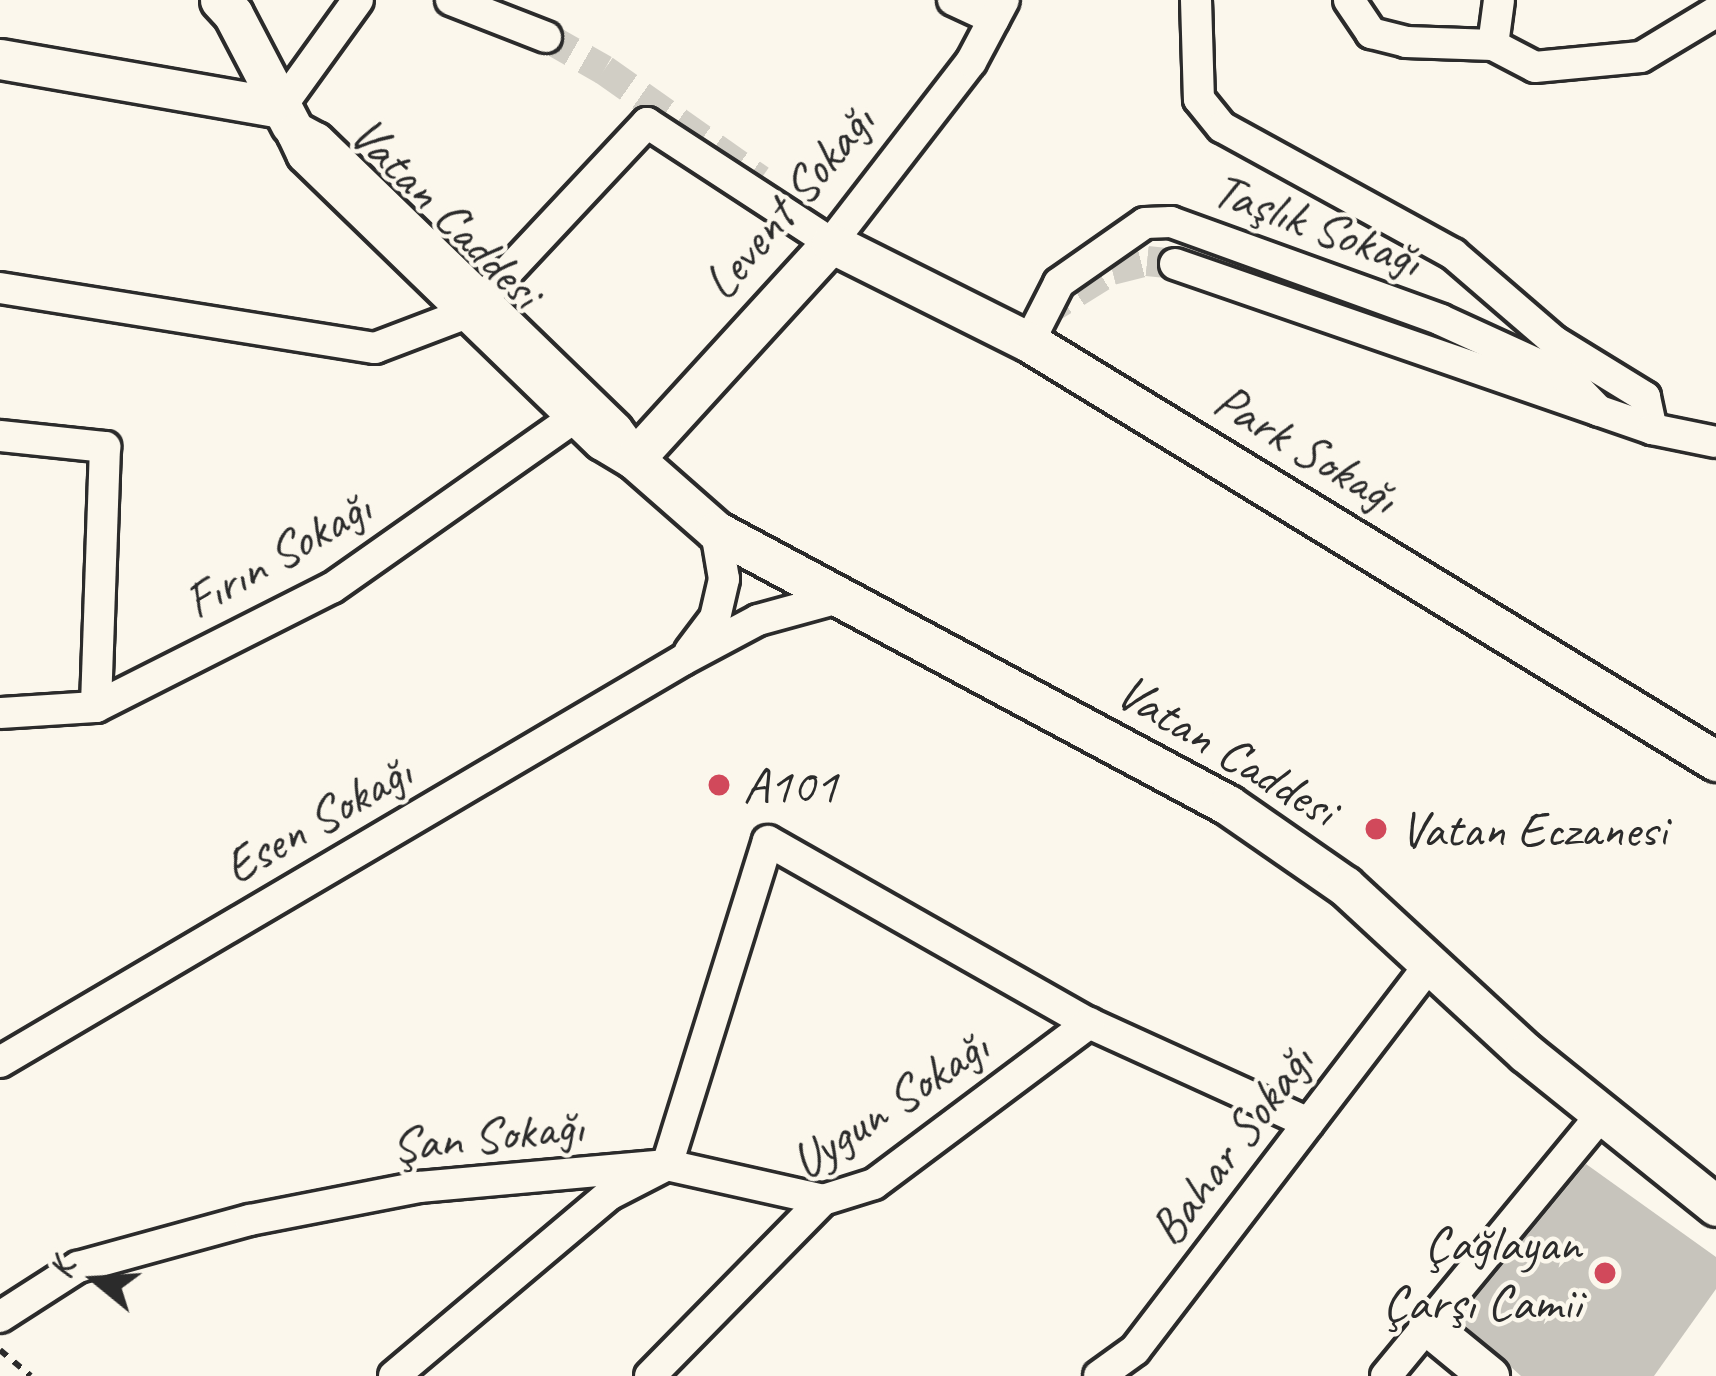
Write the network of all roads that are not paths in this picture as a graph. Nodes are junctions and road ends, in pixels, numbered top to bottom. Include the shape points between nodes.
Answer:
1 (220, 0) edge
2 (358, 0) edge
3 (452, 0) edge
4 (953, 0) edge
5 (1196, 0) edge
6 (1349, 0) edge
7 (1498, 0) edge
8 (999, 9) edge
9 (1716, 12) edge
10 (546, 37) tunnel mouth
11 (1493, 45) junction
12 (0, 59) edge
13 (288, 120) junction
14 (832, 243) junction
15 (1174, 264) tunnel mouth
16 (0, 288) edge
17 (475, 307) junction
18 (1029, 342) junction
19 (1599, 411) junction
20 (578, 416) junction
21 (1652, 429) junction
22 (0, 436) edge
23 (1716, 442) edge
24 (634, 459) junction
25 (716, 532) junction
26 (846, 596) junction
27 (682, 660) junction
28 (96, 707) junction
29 (0, 712) edge
30 (1716, 761) edge
31 (1430, 964) junction
32 (1089, 1023) junction
33 (1, 1060) edge
34 (1600, 1115) junction
35 (1308, 1124) junction
36 (668, 1165) junction
37 (824, 1200) junction
38 (1716, 1206) edge
39 (0, 1317) edge
40 (1428, 1326) junction
41 (394, 1376) edge
42 (650, 1376) edge
43 (1099, 1376) edge
44 (1386, 1376) edge
45 (1489, 1376) edge

1 - 13 street, Vatan Caddesi
2 - 13 street
3 - 10 street
4 - 8 street
5 - 21 street via 1199,99 1222,127 1453,254 1554,341 1645,397
6 - 11 street via 1371,33
7 - 11 street
8 - 14 street, Levent Sokağı via 971,62
9 - 11 street via 1641,56 1535,67
12 - 13 street
13 - 17 street, Vatan Caddesi
14 - 17 street via 647,123
14 - 18 street, Park Sokağı
14 - 24 street, Levent Sokağı
15 - 19 street, Taşlık Sokağı
16 - 17 street via 374,348
17 - 20 street, Vatan Caddesi
17 - 24 street, Vatan Caddesi
18 - 19 street, Taşlık Sokağı via 1059,283 1145,223 1172,222 1441,320 1566,376
18 - 30 street, Park Sokağı
19 - 21 street, Taşlık Sokağı
20 - 24 street, Vatan Caddesi
20 - 28 street, Fırın Sokağı via 332,588
21 - 23 street, Taşlık Sokağı
22 - 28 street via 105,447
24 - 25 street, Vatan Caddesi
25 - 26 street, Vatan Caddesi
25 - 27 street, Esen Sokağı via 724,578 716,618
26 - 27 street, Esen Sokağı via 758,620
26 - 31 street, Vatan Caddesi via 1228,805 1345,886
27 - 33 street, Esen Sokağı
28 - 29 street, Fırın Sokağı
31 - 34 street, Vatan Caddesi
31 - 35 street, Bahar Sokağı
32 - 35 street
32 - 36 street via 768,841
32 - 37 street, Uygun Sokağı via 874,1184
34 - 38 street, Vatan Caddesi
34 - 40 street
35 - 43 street, Bahar Sokağı via 1135,1350
36 - 37 street, Şan Sokağı
36 - 39 street, Şan Sokağı via 419,1187 250,1220 78,1267
36 - 41 street via 590,1212
37 - 42 street, Uygun Sokağı
40 - 44 street
40 - 45 street

